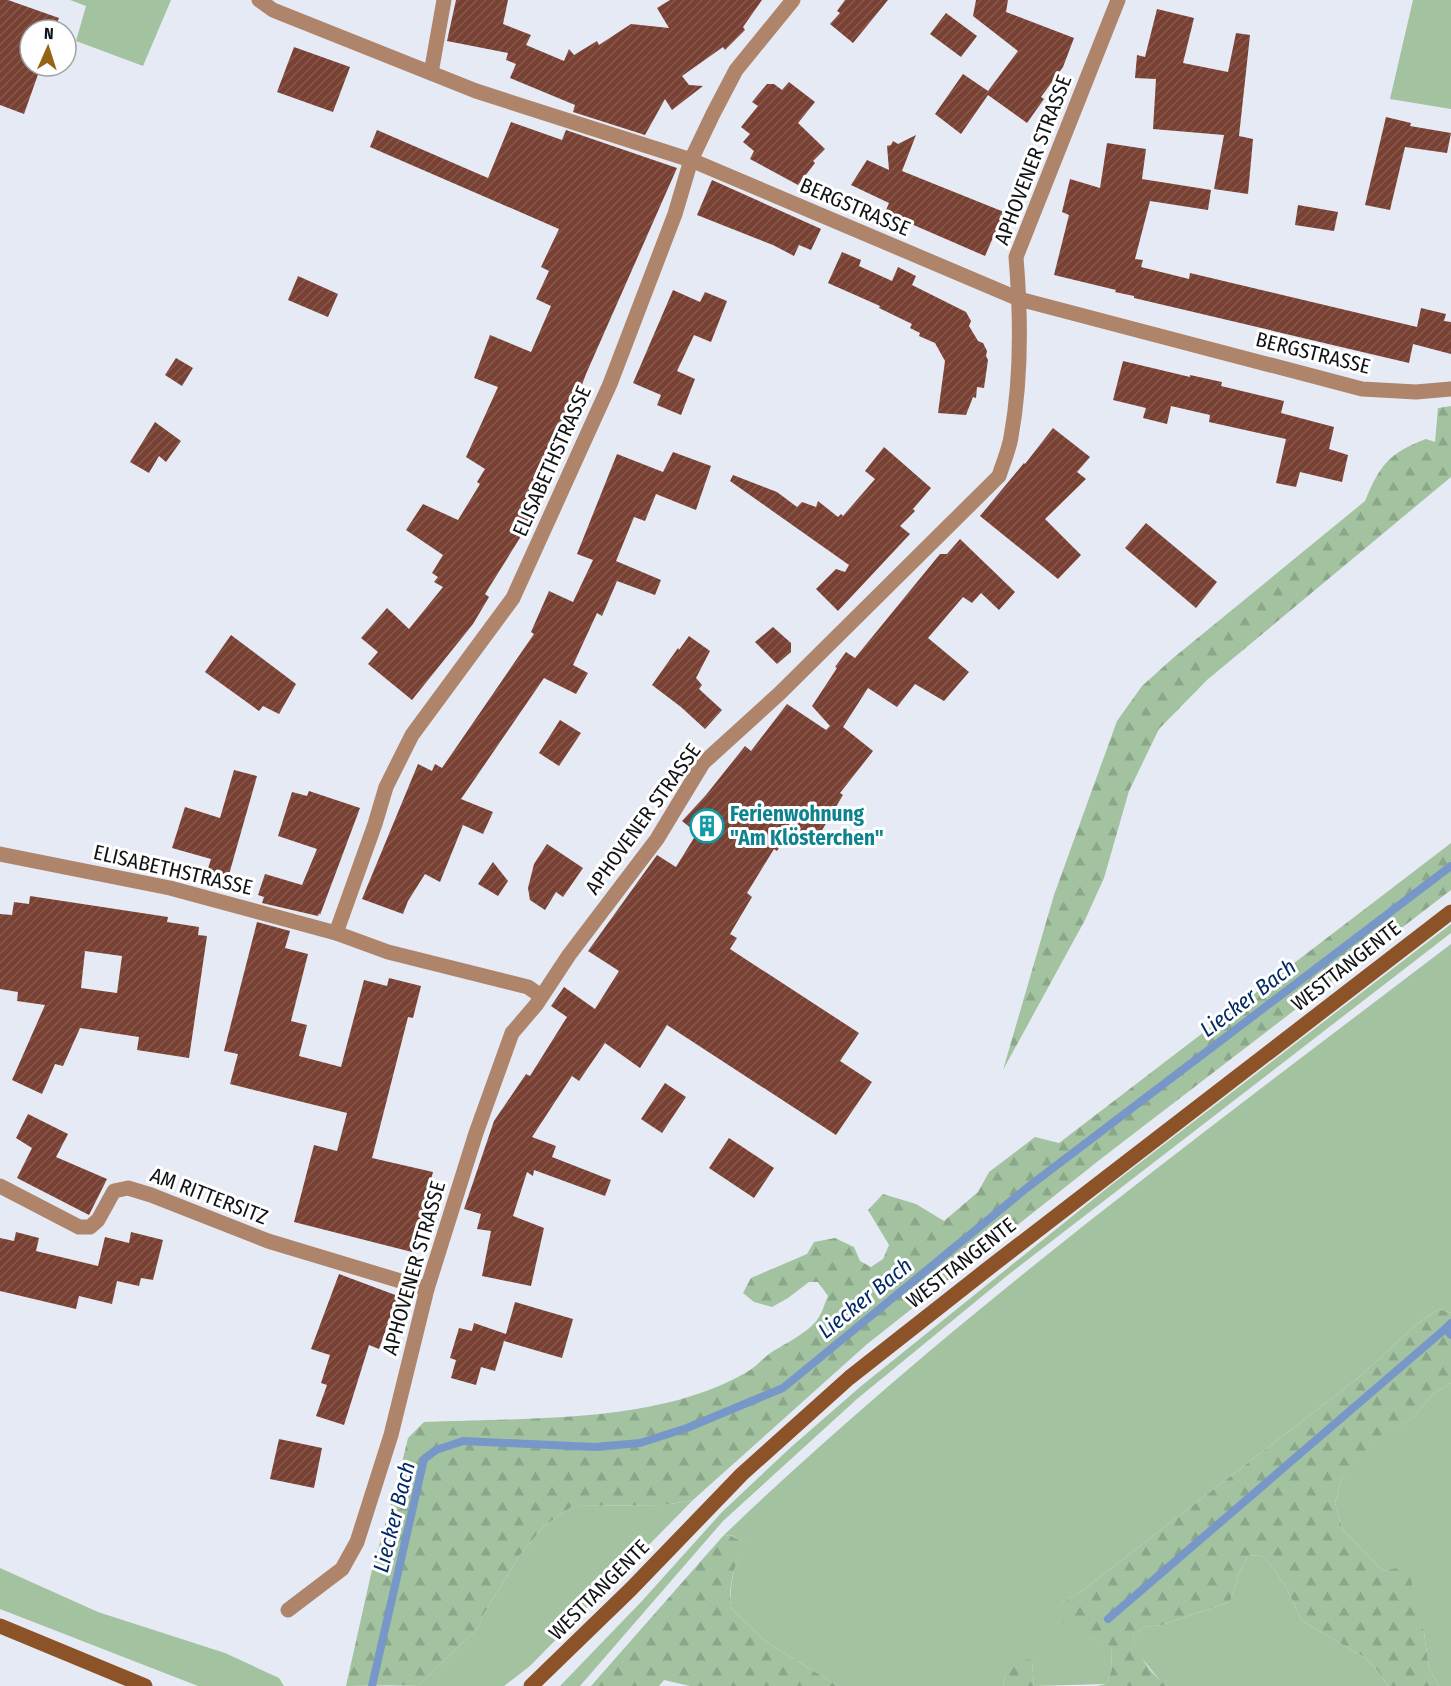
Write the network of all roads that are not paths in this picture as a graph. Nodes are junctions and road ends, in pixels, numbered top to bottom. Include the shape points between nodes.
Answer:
1 (259, 0) edge
2 (444, 0) edge
3 (794, 0) edge
4 (1118, 0) edge
5 (430, 73) junction
6 (691, 160) junction
7 (1019, 299) junction
8 (1451, 389) edge
9 (0, 854) edge
10 (1451, 912) edge
11 (336, 933) junction
12 (541, 996) junction
13 (0, 1186) edge
14 (427, 1289) junction
15 (288, 1610) dead end
16 (0, 1626) edge
17 (145, 1686) edge
18 (531, 1686) edge

1 - 5 street, BERGSTRASSE via 273,10
2 - 5 street
3 - 6 street, ELISABETHSTRASSE via 736,70
4 - 7 street, APHOVENER STRASSE via 1016,257
5 - 6 street, BERGSTRASSE
6 - 7 street, BERGSTRASSE
6 - 11 street, ELISABETHSTRASSE via 675,214 610,384 535,551 513,598 405,748 386,787
7 - 8 street, BERGSTRASSE via 1362,389
7 - 12 street, APHOVENER STRASSE via 1020,366 1011,438 999,476 780,693 703,763 657,839
9 - 11 street, ELISABETHSTRASSE via 170,888
10 - 18 main road, WESTTANGENTE via 849,1378 742,1474
11 - 12 street, ELISABETHSTRASSE via 388,952 528,987
12 - 14 street, APHOVENER STRASSE via 512,1033
13 - 14 street, AM RITTERSITZ via 79,1227 90,1227 114,1191 128,1188 268,1242
14 - 15 street, APHOVENER STRASSE via 391,1435 357,1542 342,1569
16 - 17 main road

